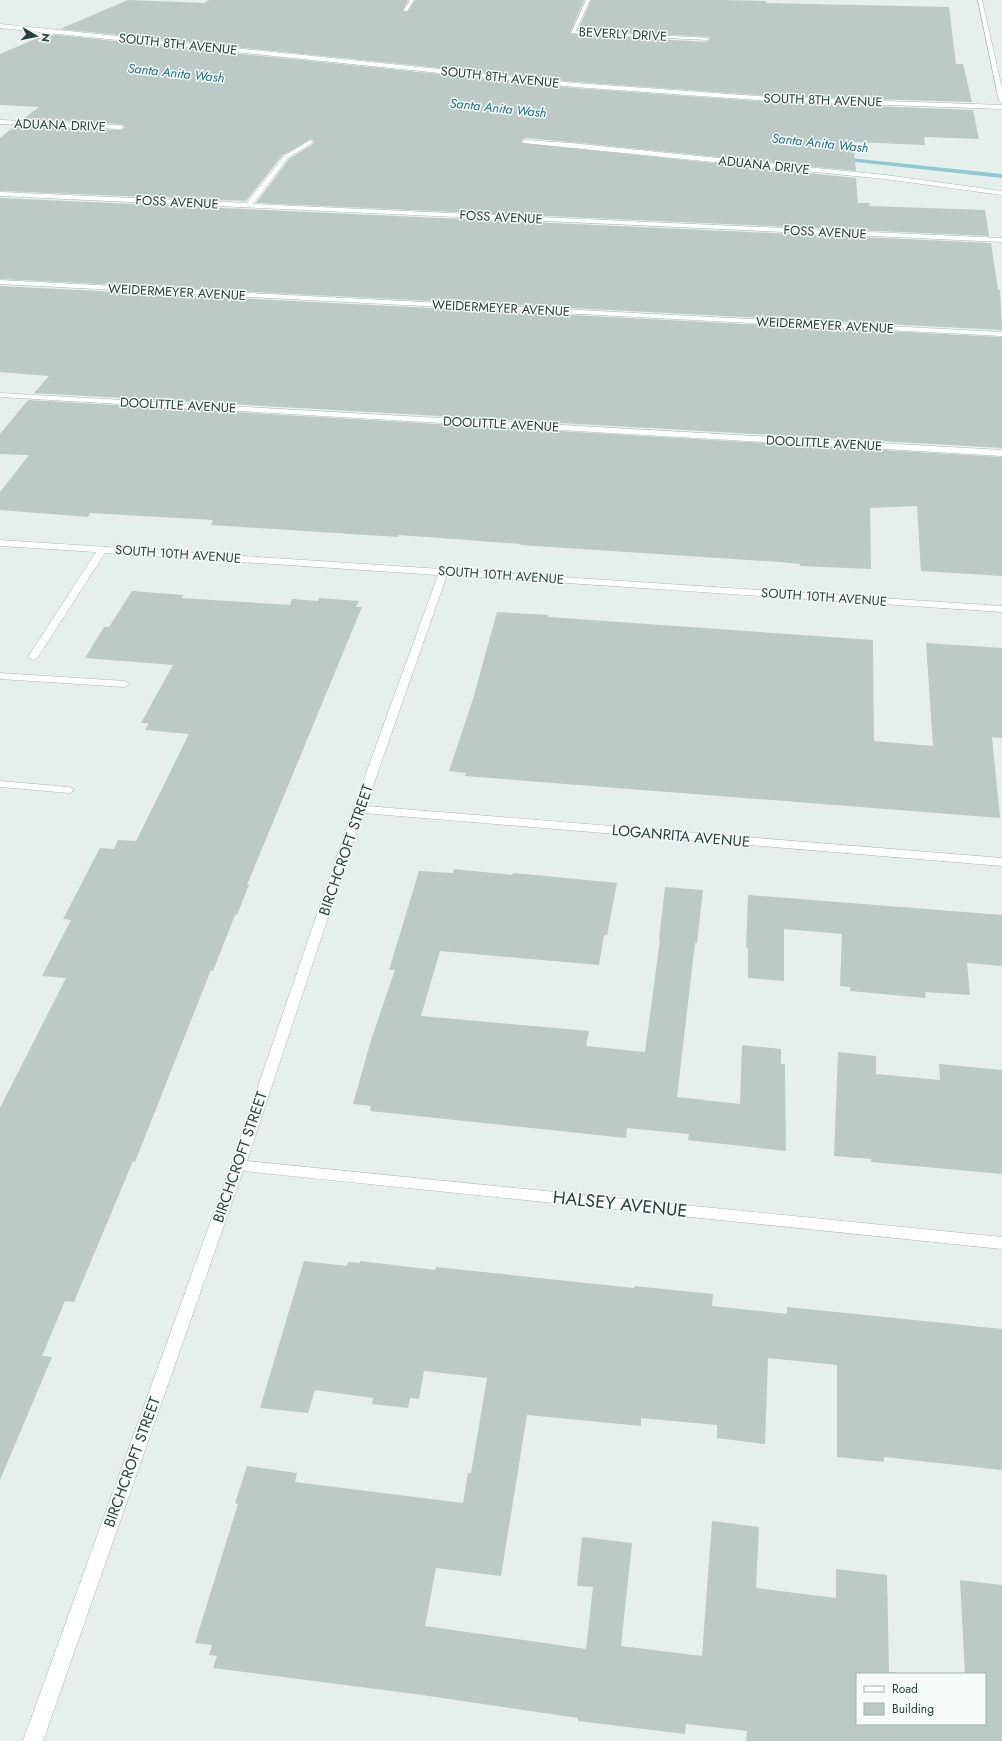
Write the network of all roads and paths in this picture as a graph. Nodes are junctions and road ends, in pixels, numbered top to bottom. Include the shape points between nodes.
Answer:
1 (412, 0) edge
2 (588, 0) edge
3 (980, 0) edge
4 (405, 10) dead end
5 (0, 26) edge
6 (707, 38) dead end
7 (1000, 79) edge
8 (1002, 101) edge
9 (1002, 107) edge
10 (0, 122) edge
11 (121, 127) dead end
12 (310, 142) dead end
13 (525, 142) dead end
14 (1002, 193) edge
15 (0, 194) edge
16 (249, 205) junction
17 (1002, 240) edge
18 (0, 282) edge
19 (1002, 334) edge
20 (0, 395) edge
21 (1002, 453) edge
22 (0, 543) edge
23 (102, 550) junction
24 (444, 571) junction
25 (1002, 609) edge
26 (33, 657) dead end
27 (0, 676) edge
28 (126, 684) dead end
29 (0, 784) edge
30 (69, 790) dead end
31 (360, 809) junction
32 (1002, 862) edge
33 (238, 1165) junction
34 (1002, 1243) edge
35 (33, 1741) edge

1 - 4 street
2 - 6 street, BEVERLY DRIVE via 573,32
3 - 7 street
5 - 9 street, SOUTH 8TH AVENUE via 575,85 771,99
7 - 8 street
10 - 11 street, ADUANA DRIVE
12 - 16 street via 286,157
13 - 14 street, ADUANA DRIVE via 571,144 885,177
15 - 16 street, FOSS AVENUE
16 - 17 street, FOSS AVENUE
18 - 19 street, WEIDERMEYER AVENUE
20 - 21 street, DOOLITTLE AVENUE
22 - 23 street, SOUTH 10TH AVENUE
23 - 24 street, SOUTH 10TH AVENUE
23 - 26 street
24 - 25 street, SOUTH 10TH AVENUE
24 - 31 street, BIRCHCROFT STREET
27 - 28 street
29 - 30 street
31 - 32 street, LOGANRITA AVENUE
31 - 33 street, BIRCHCROFT STREET
33 - 34 street, HALSEY AVENUE
33 - 35 street, BIRCHCROFT STREET

